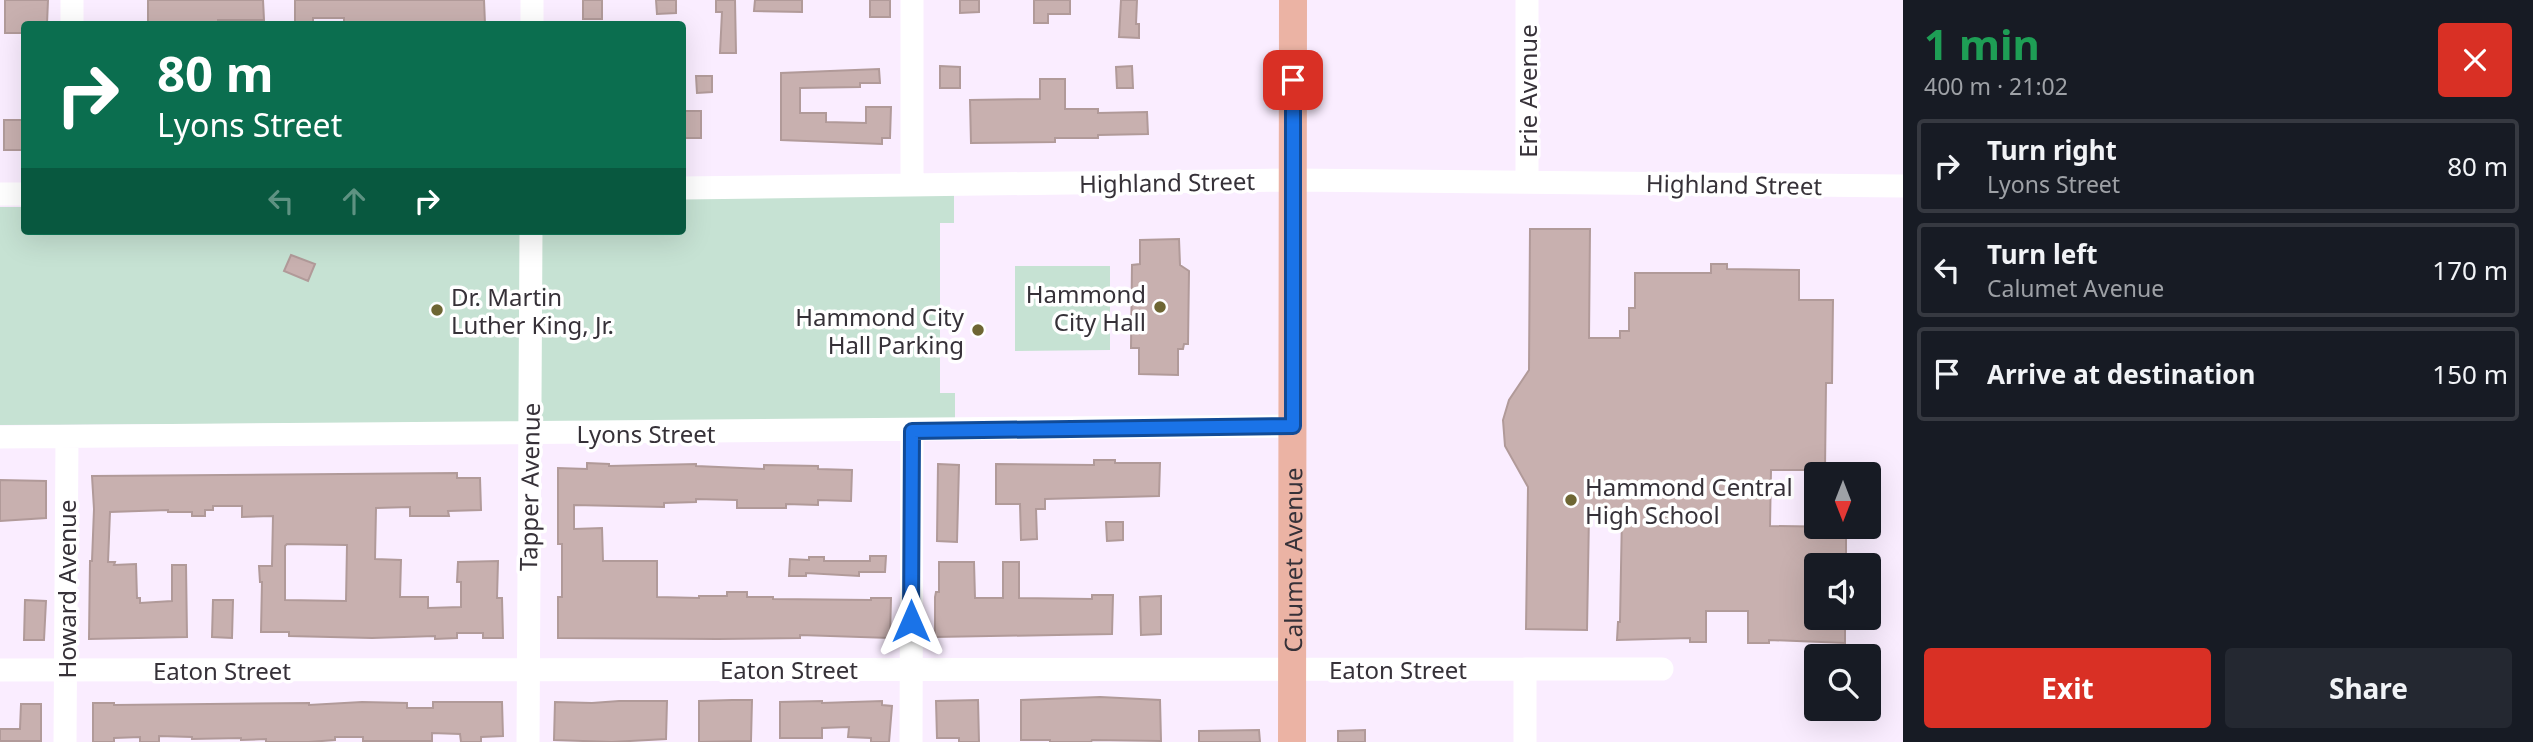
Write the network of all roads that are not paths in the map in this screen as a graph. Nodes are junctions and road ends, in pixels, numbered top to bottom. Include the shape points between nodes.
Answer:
1 (72, 0) edge
2 (532, 0) edge
3 (912, 0) edge
4 (1293, 0) edge
5 (1527, 0) edge
6 (72, 21) edge
7 (532, 21) edge
8 (1293, 180) junction
9 (1527, 182) junction
10 (912, 185) junction
11 (1903, 186) edge
12 (686, 188) edge
13 (0, 194) edge
14 (21, 194) edge
15 (531, 235) edge
16 (1293, 426) junction
17 (912, 431) junction
18 (530, 434) junction
19 (67, 436) junction
20 (0, 437) edge
21 (911, 669) junction
22 (1292, 669) junction
23 (1525, 669) junction
24 (1662, 669) dead end
25 (0, 670) edge
26 (65, 670) junction
27 (528, 670) junction
28 (65, 742) edge
29 (528, 742) edge
30 (911, 742) edge
31 (1292, 742) edge
32 (1525, 742) edge

1 - 6 street
2 - 7 street
3 - 10 street
4 - 8 main road, Calumet Avenue
5 - 9 street, Erie Avenue
8 - 9 street, Highland Street
8 - 10 street, Highland Street
8 - 16 main road, Calumet Avenue
9 - 11 street, Highland Street
10 - 12 street, Highland Street
13 - 14 street
15 - 18 street, Tapper Avenue
16 - 17 street, Lyons Street
16 - 22 main road, Calumet Avenue
17 - 18 street, Lyons Street
17 - 21 street
18 - 19 street, Lyons Street
18 - 27 street, Tapper Avenue
19 - 20 street, Lyons Street
19 - 26 street, Howard Avenue
21 - 22 street, Eaton Street
21 - 27 street, Eaton Street
21 - 30 street
22 - 23 street, Eaton Street
22 - 31 main road, Calumet Avenue
23 - 24 street, Eaton Street
23 - 32 street
25 - 26 street, Eaton Street
26 - 27 street, Eaton Street
26 - 28 street, Howard Avenue
27 - 29 street, Tapper Avenue

